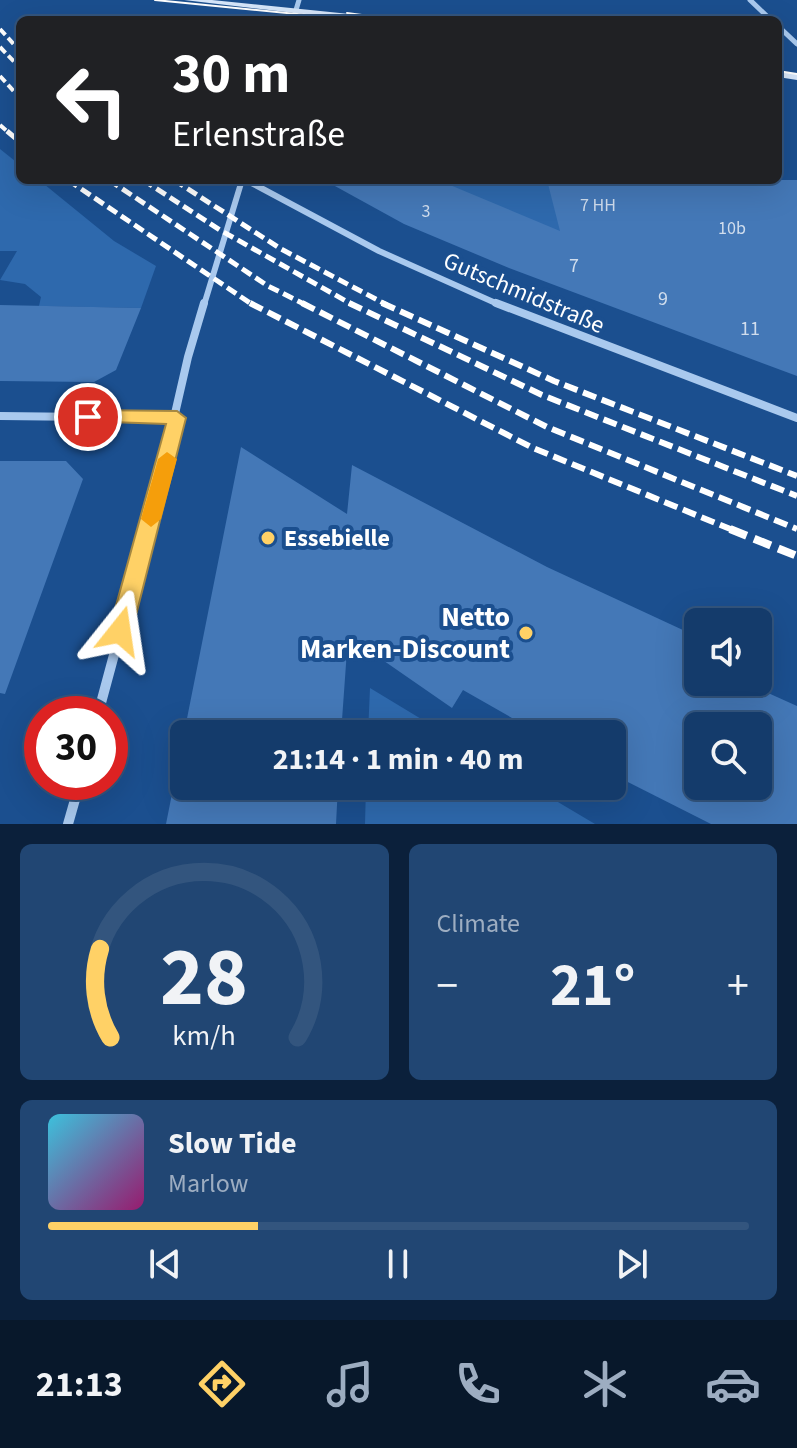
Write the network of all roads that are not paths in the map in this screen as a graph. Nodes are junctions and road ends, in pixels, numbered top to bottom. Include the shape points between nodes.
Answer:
1 (188, 0) edge
2 (750, 0) edge
3 (298, 4) edge
4 (359, 16) edge
5 (767, 16) edge
6 (782, 30) edge
7 (797, 44) edge
8 (243, 184) edge
9 (251, 184) edge
10 (0, 416) edge
11 (177, 418) junction
12 (797, 418) edge
13 (103, 696) edge
14 (75, 800) edge
15 (68, 824) edge

1 - 3 main road
2 - 5 street
3 - 4 main road
6 - 7 street
8 - 11 street via 188,357
9 - 12 street, Gutschmidstraße via 368,247 473,295 647,366
10 - 11 street
11 - 13 street
14 - 15 street

